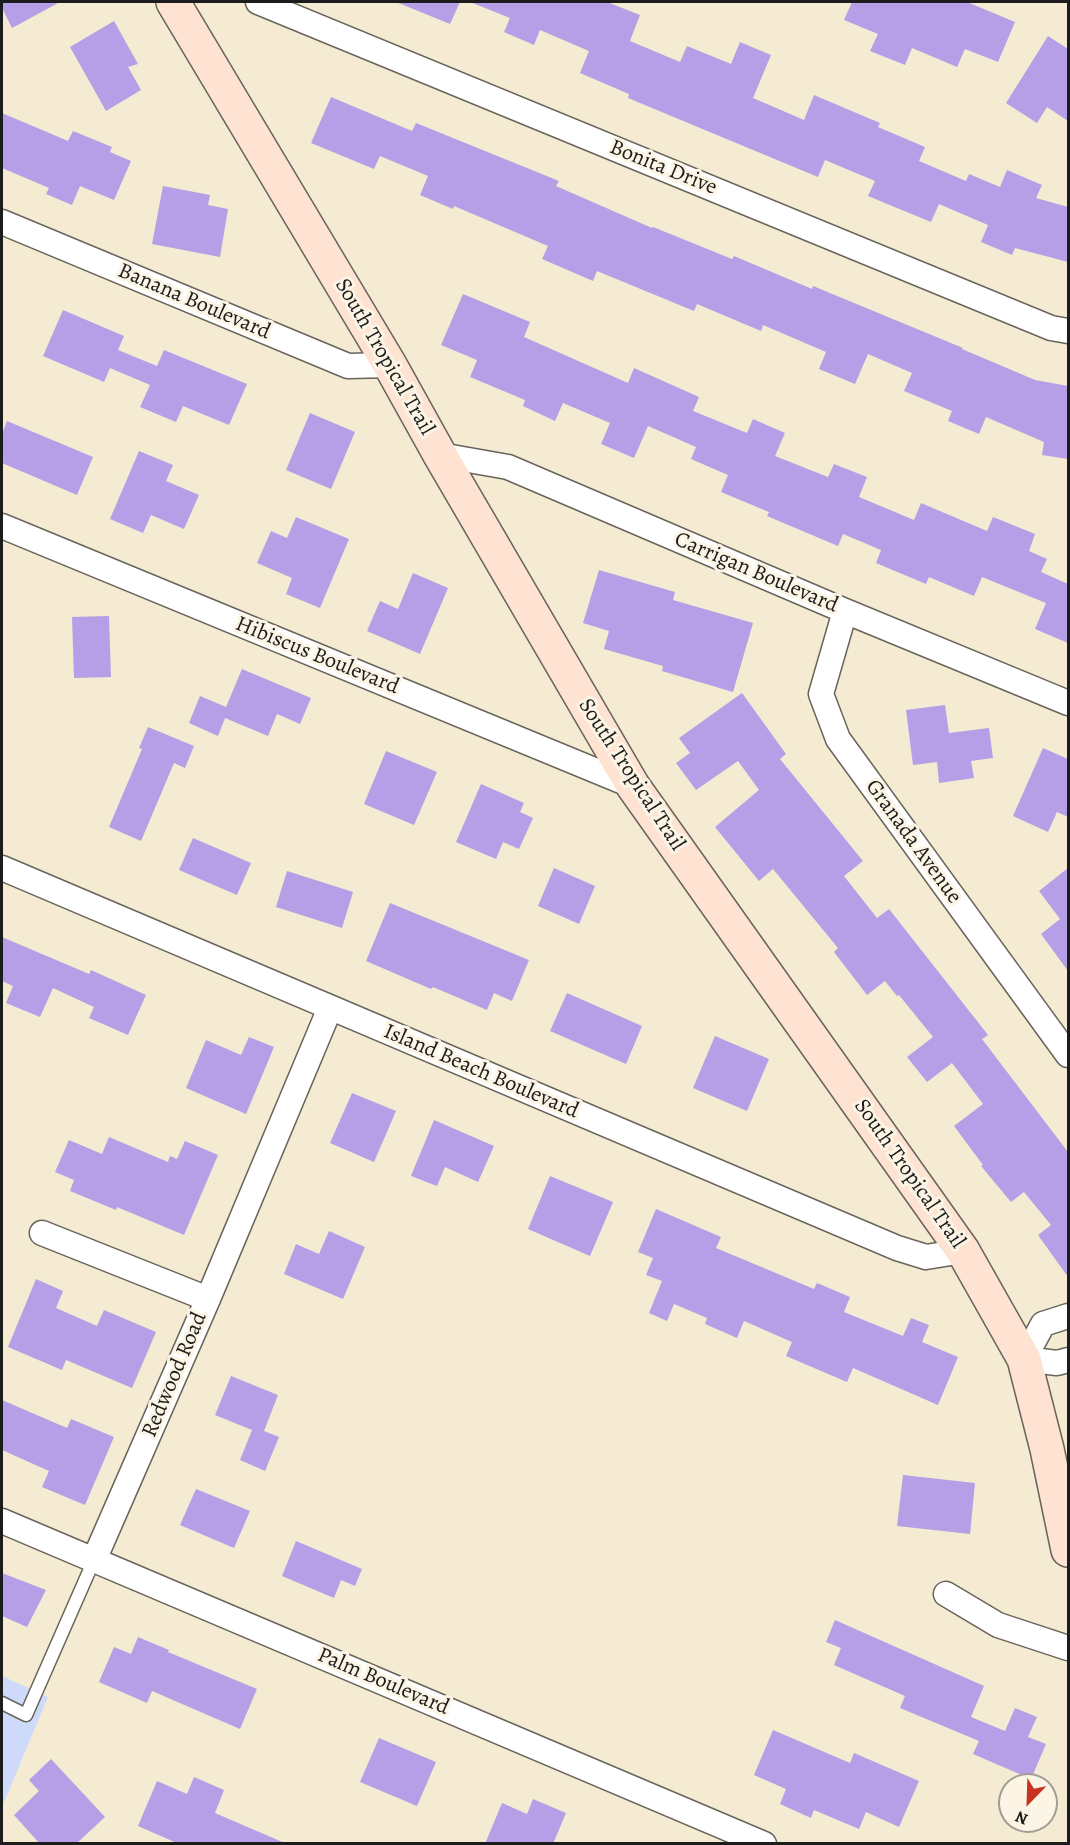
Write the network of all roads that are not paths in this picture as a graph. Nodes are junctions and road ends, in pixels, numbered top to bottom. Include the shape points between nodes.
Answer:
1 (173, 2) edge
2 (258, 2) edge
3 (2, 222) edge
4 (1068, 331) edge
5 (390, 365) junction
6 (440, 455) junction
7 (2, 526) edge
8 (845, 611) junction
9 (1068, 703) edge
10 (633, 786) junction
11 (2, 868) edge
12 (330, 1008) junction
13 (1068, 1055) edge
14 (42, 1233) dead end
15 (963, 1251) junction
16 (208, 1299) junction
17 (1068, 1317) edge
18 (1024, 1359) junction
19 (1068, 1360) edge
20 (2, 1521) edge
21 (1068, 1550) edge
22 (94, 1560) junction
23 (946, 1594) dead end
24 (1068, 1648) edge
25 (2, 1702) edge
26 (764, 1844) edge

1 - 5 street, South Tropical Trail
2 - 4 street, Bonita Drive via 1050,328
3 - 5 street, Banana Boulevard via 348,366
5 - 6 street, South Tropical Trail
6 - 8 street, Carrigan Boulevard via 508,466
6 - 10 street, South Tropical Trail
7 - 10 street, Hibiscus Boulevard
8 - 9 street, Carrigan Boulevard
8 - 13 street, Granada Avenue via 820,694 838,739
10 - 15 street, South Tropical Trail
11 - 12 street, Island Beach Boulevard
12 - 15 street, Island Beach Boulevard via 897,1248 926,1257
12 - 16 street, Redwood Road
14 - 16 street
15 - 18 street, South Tropical Trail
16 - 22 street, Redwood Road
17 - 18 street via 1043,1324
18 - 19 street via 1057,1363
18 - 21 street, South Tropical Trail
20 - 22 street, Palm Boulevard
22 - 25 lane, Redwood Road via 26,1715
22 - 26 street, Palm Boulevard
23 - 24 street via 998,1625

